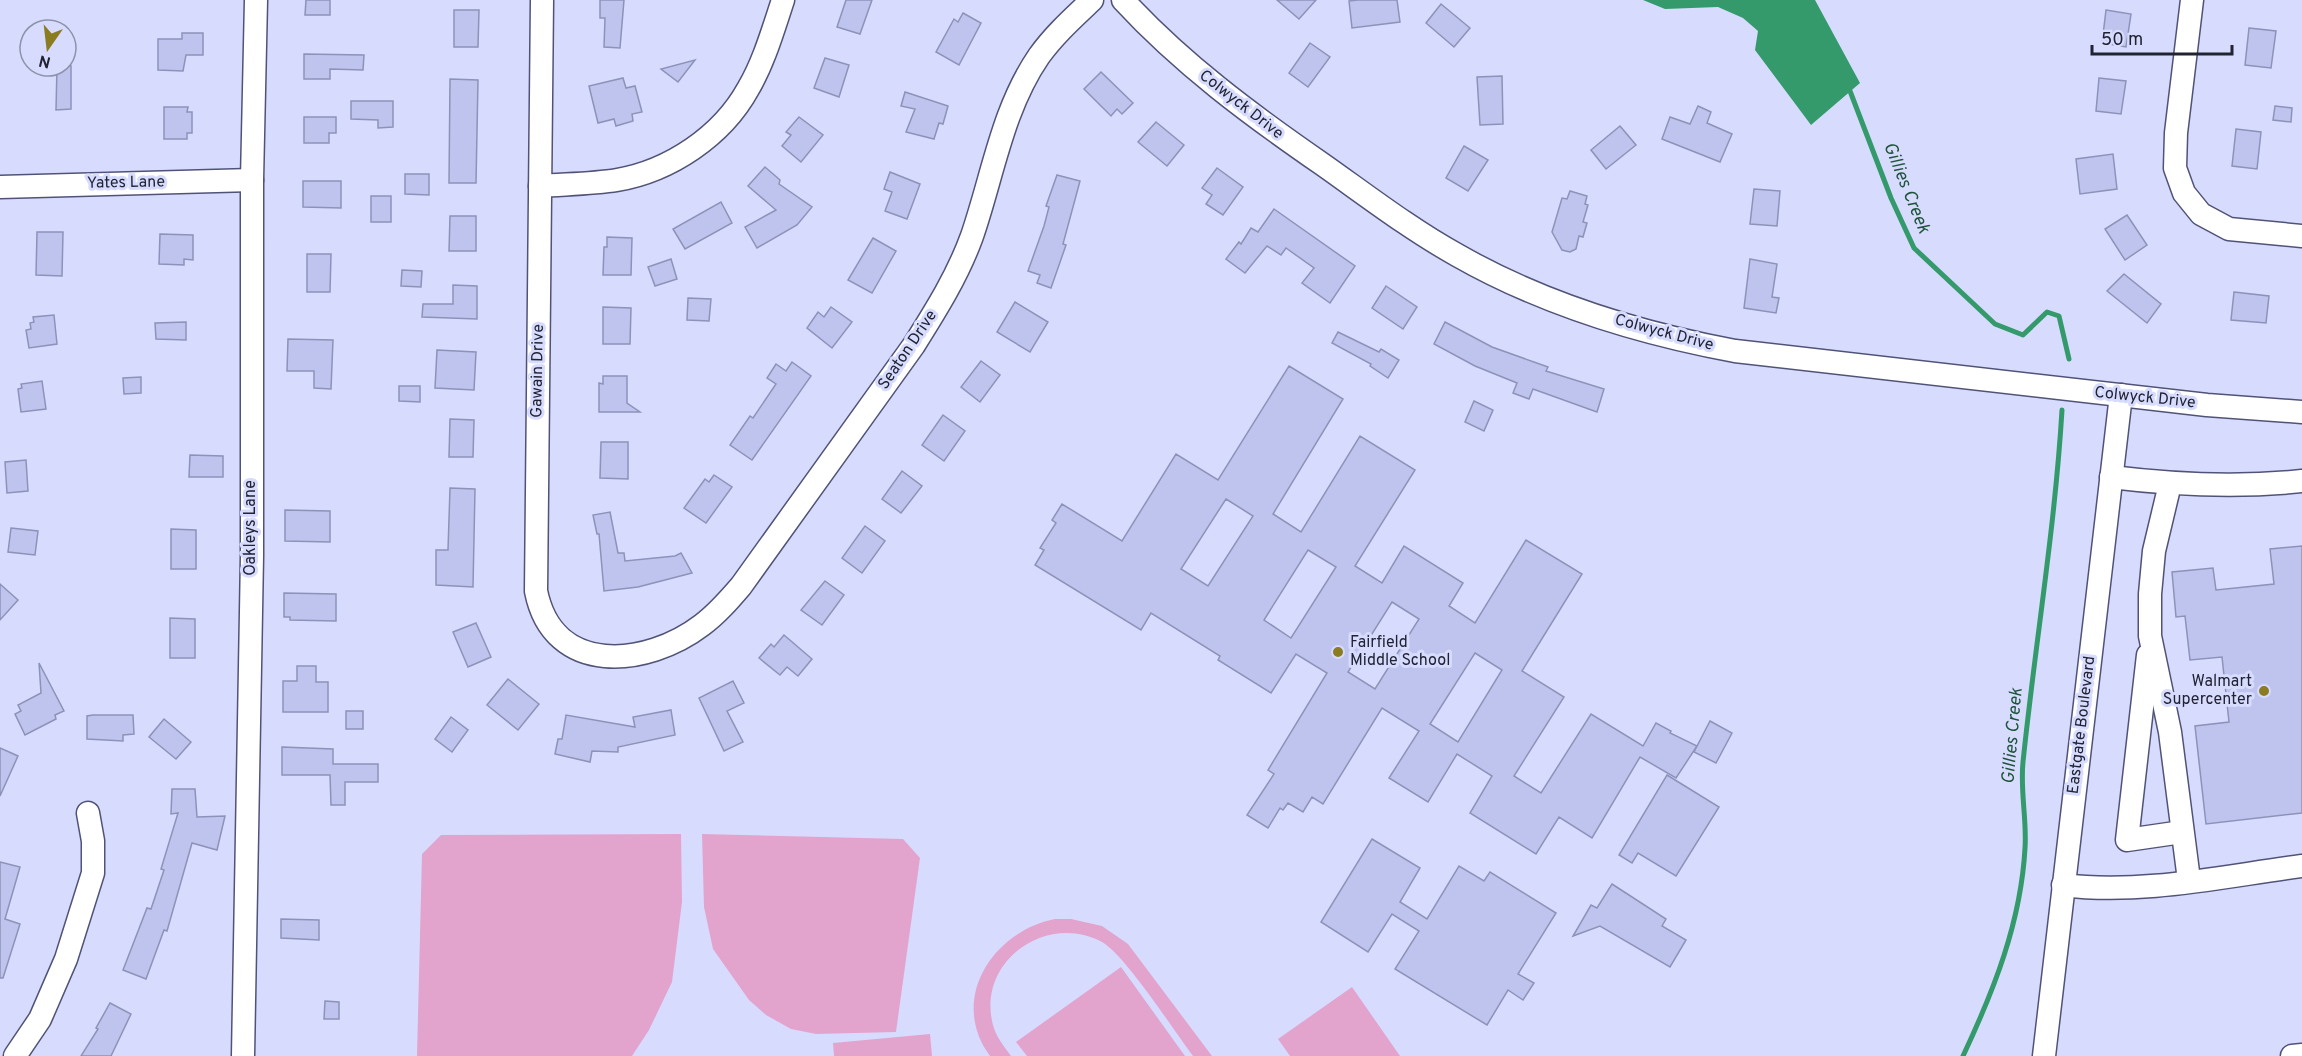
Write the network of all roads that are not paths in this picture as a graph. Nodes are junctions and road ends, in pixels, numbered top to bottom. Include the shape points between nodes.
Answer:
1 (256, 0) edge
2 (542, 0) edge
3 (783, 0) edge
4 (1092, 0) edge
5 (1123, 0) edge
6 (2192, 0) edge
7 (252, 180) junction
8 (540, 186) junction
9 (0, 187) edge
10 (2302, 236) edge
11 (2121, 395) junction
12 (2302, 412) edge
13 (2111, 477) junction
14 (2302, 481) edge
15 (2170, 484) junction
16 (2150, 636) junction
17 (651, 650) joint
18 (88, 813) dead end
19 (2182, 832) junction
20 (2302, 866) edge
21 (2189, 880) junction
22 (2063, 885) junction
23 (2302, 1055) edge
24 (15, 1056) edge
25 (243, 1056) edge
26 (2044, 1056) edge
27 (2292, 1056) edge

1 - 7 street, Oakleys Lane
2 - 8 street, Gawain Drive
3 - 8 street via 748,91 703,142 637,176
4 - 17 street, Seaton Drive via 1046,47 1020,88 1006,120 967,248 914,345 728,602 701,627
5 - 11 street, Colwyck Drive via 1226,96 1396,216 1457,255 1566,307 1735,351
6 - 10 street via 2176,133 2175,168 2184,193 2212,222 2243,232
7 - 9 street, Yates Lane
7 - 25 street, Oakleys Lane via 252,555
8 - 17 street, Gawain Drive via 536,591 539,607 553,633 584,653 607,656
11 - 12 street, Colwyck Drive
11 - 13 street, Eastgate Boulevard
13 - 15 street
13 - 22 street, Eastgate Boulevard
14 - 15 street via 2238,487
15 - 16 street via 2154,551
16 - 19 street via 2170,732
16 - 19 street via 2127,840
18 - 24 street via 93,873 66,959 40,1019
19 - 21 street
20 - 21 street
21 - 22 street via 2130,888
22 - 26 street, Eastgate Boulevard
23 - 27 street

